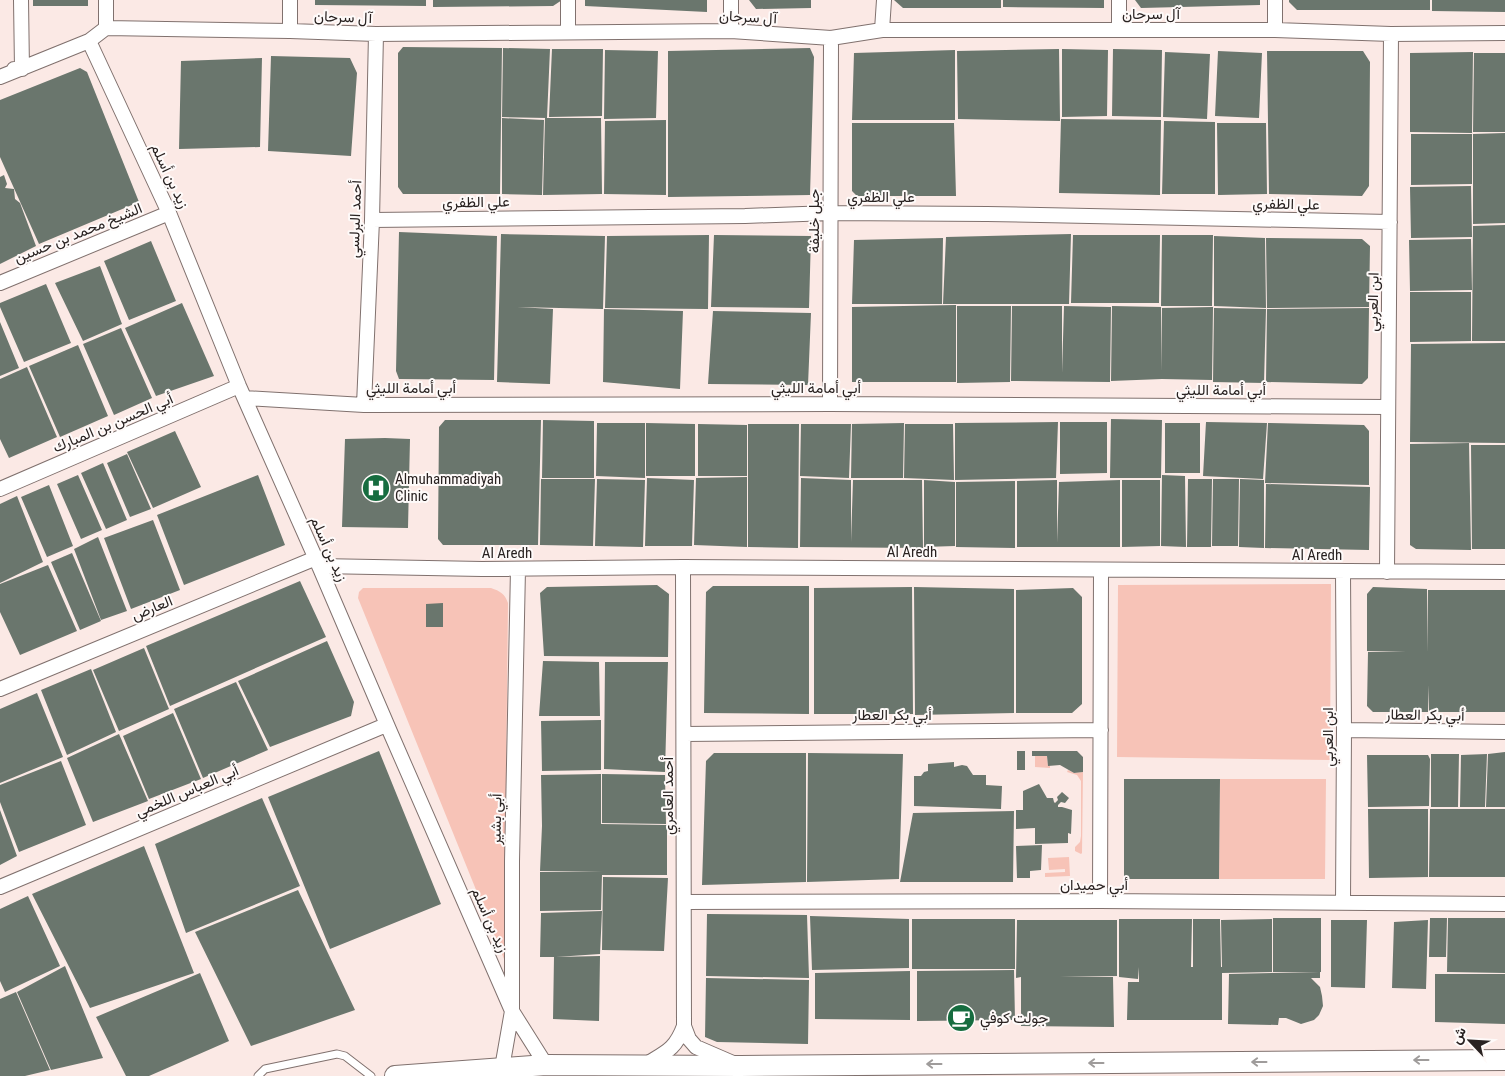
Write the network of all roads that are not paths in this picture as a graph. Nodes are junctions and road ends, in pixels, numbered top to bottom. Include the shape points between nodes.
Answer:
1 (21, 0) edge
2 (106, 0) edge
3 (290, 0) edge
4 (568, 0) edge
5 (731, 0) edge
6 (884, 0) edge
7 (1119, 0) edge
8 (1275, 0) edge
9 (106, 28) junction
10 (882, 30) junction
11 (1119, 30) junction
12 (1275, 30) junction
13 (290, 31) junction
14 (731, 31) junction
15 (568, 32) junction
16 (1505, 33) edge
17 (376, 34) junction
18 (1392, 34) junction
19 (831, 38) junction
20 (89, 41) junction
21 (0, 69) edge
22 (22, 69) junction
23 (0, 77) edge
24 (830, 213) junction
25 (169, 214) junction
26 (372, 220) junction
27 (1390, 222) junction
28 (0, 283) edge
29 (242, 392) junction
30 (830, 404) junction
31 (364, 405) junction
32 (1387, 407) junction
33 (0, 490) edge
34 (318, 562) junction
35 (683, 567) junction
36 (518, 569) junction
37 (1101, 570) junction
38 (1343, 572) junction
39 (1387, 572) junction
40 (1505, 572) edge
41 (0, 689) edge
42 (386, 725) junction
43 (1101, 730) junction
44 (1344, 730) junction
45 (1505, 732) edge
46 (684, 734) junction
47 (0, 887) edge
48 (1100, 901) junction
49 (684, 902) junction
50 (1343, 902) junction
51 (1505, 904) edge
52 (512, 1011) junction
53 (684, 1026) junction
54 (1505, 1060) edge
55 (546, 1065) junction
56 (643, 1066) junction
57 (740, 1066) junction
58 (502, 1068) junction
59 (258, 1076) edge
60 (371, 1076) edge
61 (395, 1076) edge

1 - 22 street
2 - 9 street
3 - 13 street
4 - 15 street
5 - 14 street
6 - 10 street
7 - 11 street
8 - 12 street
9 - 13 street, آل سرحان
9 - 20 street
10 - 11 street, آل سرحان
10 - 19 street, آل سرحان
11 - 12 street, آل سرحان
12 - 18 street, آل سرحان
13 - 17 street, آل سرحان
14 - 15 street, آل سرحان
14 - 19 street, آل سرحان
15 - 17 street, آل سرحان
16 - 18 street, آل سرحان
17 - 26 street, أحمد البرلسي
18 - 27 street, ابن العربي
19 - 24 street, جبل خليفة
20 - 22 street
20 - 25 street, زيد بن أسلم
21 - 22 street
22 - 23 street
24 - 26 street, علي الظفري
24 - 27 street, علي الظفري
24 - 30 street, جبل خليفة
25 - 28 street, الشيخ محمد بن حسين
25 - 29 street, زيد بن أسلم
26 - 31 street, أحمد البرلسي
27 - 32 street, ابن العربي
29 - 31 street, أبي أمامة الليثي
29 - 33 street, أبي الحسن بن المبارك
29 - 34 street, زيد بن أسلم
30 - 31 street, أبي أمامة الليثي
30 - 32 street, أبي أمامة الليثي
32 - 39 street, ابن العربي
34 - 36 street, Al Aredh
34 - 41 street, العارض
34 - 42 street, زيد بن أسلم
35 - 36 street, Al Aredh
35 - 37 street, Al Aredh
35 - 46 street, أحمد العامري
36 - 52 street, أبي بشير
37 - 38 street, Al Aredh
37 - 43 street
38 - 39 street, Al Aredh
38 - 44 street, ابن العربي
39 - 40 street, Al Aredh
42 - 47 street, أبي العباس اللخمي
42 - 52 street, زيد بن أسلم
43 - 46 street, أبي بكر العطار
43 - 48 street
44 - 45 street, أبي بكر العطار
44 - 50 street, ابن العربي
46 - 49 street, أحمد العامري
48 - 49 street, أبي حميدان
48 - 50 street, أبي حميدان
49 - 53 street, أحمد العامري
50 - 51 street, أبي حميدان
52 - 55 street, زيد بن أسلم
52 - 58 street, أبي بشير
53 - 56 street via 673,1047
53 - 57 street via 696,1047
54 -> 57 main road
55 - 56 main road
55 - 58 main road
56 - 57 main road
58 - 61 main road
59 - 60 lane via 265,1069 337,1054 345,1056

